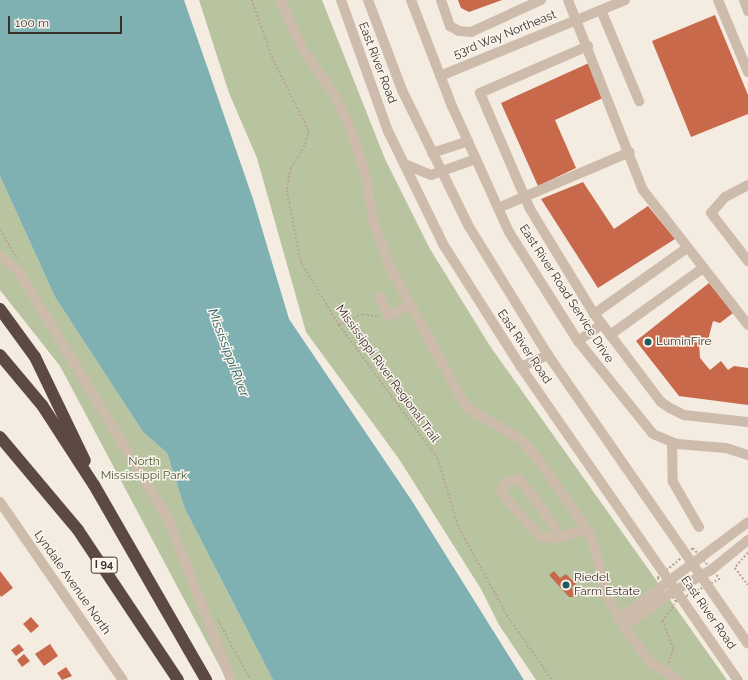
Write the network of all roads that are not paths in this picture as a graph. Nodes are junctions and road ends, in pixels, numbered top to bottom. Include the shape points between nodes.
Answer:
1 (280, 0) edge
2 (341, 0) edge
3 (368, 0) edge
4 (411, 0) edge
5 (441, 0) edge
6 (541, 0) edge
7 (568, 0) edge
8 (625, 0) edge
9 (718, 0) edge
10 (744, 0) edge
11 (614, 2) edge
12 (601, 10) junction
13 (748, 11) edge
14 (577, 20) junction
15 (588, 46) junction
16 (748, 72) edge
17 (440, 76) junction
18 (639, 101) dead end
19 (468, 141) junction
20 (630, 152) junction
21 (432, 153) junction
22 (476, 159) junction
23 (404, 164) junction
24 (441, 174) junction
25 (748, 185) edge
26 (526, 196) junction
27 (498, 208) junction
28 (687, 248) junction
29 (0, 256) edge
30 (748, 261) edge
31 (703, 268) junction
32 (379, 297) dead end
33 (410, 305) junction
34 (0, 309) edge
35 (594, 314) junction
36 (0, 315) edge
37 (602, 324) junction
38 (748, 325) edge
39 (610, 335) junction
40 (578, 341) junction
41 (0, 355) edge
42 (548, 356) junction
43 (520, 367) junction
44 (48, 384) junction
45 (748, 422) edge
46 (0, 436) edge
47 (672, 443) junction
48 (748, 455) edge
49 (94, 485) junction
50 (0, 502) edge
51 (748, 522) edge
52 (699, 527) dead end
53 (587, 529) junction
54 (556, 538) junction
55 (748, 540) edge
56 (693, 564) junction
57 (701, 575) junction
58 (673, 585) junction
59 (621, 623) junction
60 (748, 644) edge
61 (123, 680) edge
62 (178, 680) edge
63 (206, 680) edge
64 (231, 680) edge
65 (679, 680) edge
66 (738, 680) edge

1 - 33 street via 302,48 334,96 352,132 379,237
2 - 23 street, East River Road
3 - 21 street, East River Road via 397,80
4 - 17 street, East River Road Service Drive
5 - 6 street via 450,26 459,31 471,32
7 - 14 street
8 - 11 street, 53rd Way Northeast
9 - 16 street
10 - 13 street
11 - 12 street, 53rd Way Northeast
12 - 14 street, 53rd Way Northeast
12 - 18 street
14 - 15 street
14 - 17 street, 53rd Way Northeast
15 - 20 street
15 - 26 street via 480,93
17 - 19 street, East River Road Service Drive
19 - 21 street
19 - 22 street, East River Road Service Drive
20 - 26 street
20 - 28 street via 644,190
21 - 24 street, East River Road
22 - 24 street
22 - 27 street, East River Road Service Drive
23 - 24 street via 418,172
23 - 43 street, East River Road via 444,244
24 - 42 street, East River Road
25 - 30 street via 725,196 711,213
26 - 27 street
26 - 35 street
27 - 40 street, East River Road Service Drive via 517,247
28 - 31 street
28 - 35 street
29 - 64 street via 18,272 169,521
31 - 38 street
31 - 39 street
32 - 33 street via 389,316
33 - 53 street via 469,409 520,438
34 - 44 highway via 35,357
35 - 37 street
36 - 44 highway
37 - 39 street
37 - 40 street
39 - 45 street via 661,402 670,408 684,415
40 - 47 street, East River Road Service Drive via 644,426
41 - 49 highway, I 94 via 42,405
42 - 43 street
42 - 56 street, East River Road
43 - 58 street, East River Road
44 - 49 highway
46 - 62 highway, I 94 via 100,559
47 - 48 street, East River Road Service Drive via 726,448
47 - 52 street via 673,482
49 - 63 highway, I 94
50 - 61 street, Lyndale Avenue North
51 - 56 street
53 - 54 street
53 - 59 street via 596,549 607,597
54 - 54 street via 554,524 519,479 505,483 502,492 540,537
55 - 57 street
56 - 57 street, East River Road
56 - 58 street
57 - 58 street
57 - 60 street, East River Road
58 - 59 street
58 - 66 street, East River Road
59 - 65 street via 645,657 662,672

